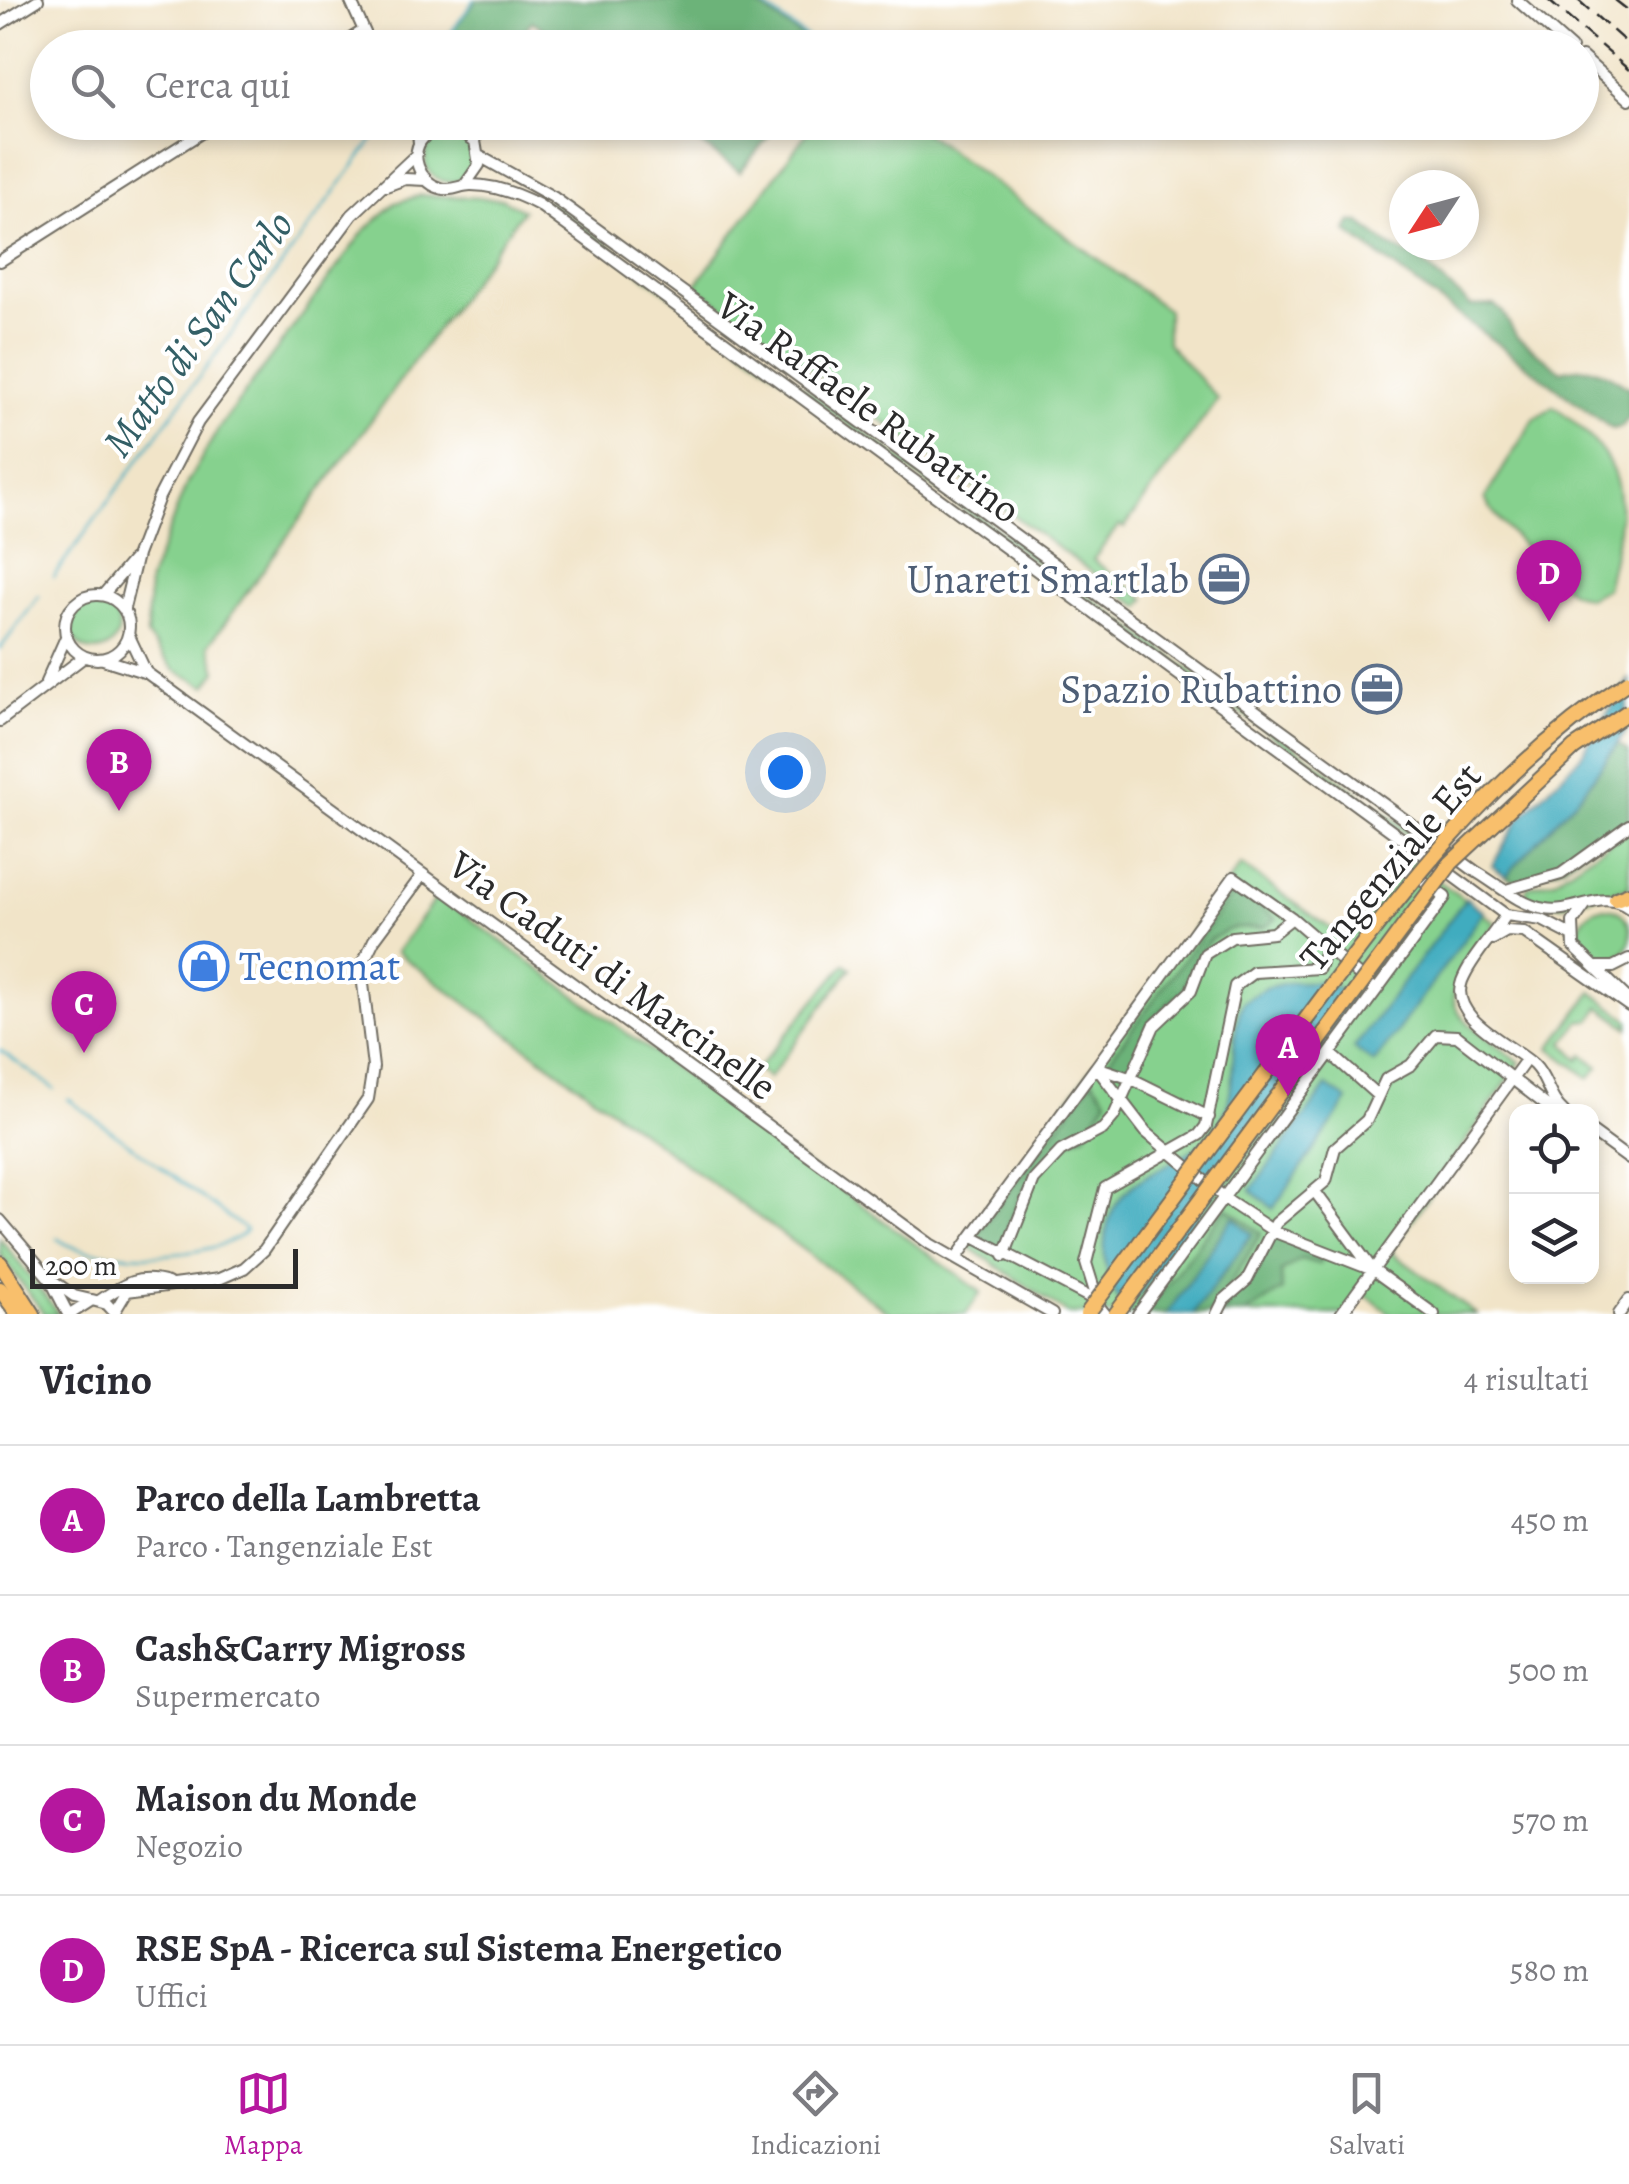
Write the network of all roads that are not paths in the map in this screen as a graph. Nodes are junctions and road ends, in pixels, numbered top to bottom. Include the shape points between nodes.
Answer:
1 (38, 0) edge
2 (350, 0) edge
3 (1516, 0) edge
4 (0, 24) edge
5 (364, 30) edge
6 (1550, 30) edge
7 (1599, 72) edge
8 (1629, 99) edge
9 (190, 140) edge
10 (418, 140) edge
11 (425, 140) edge
12 (473, 140) edge
13 (418, 148) junction
14 (480, 158) junction
15 (426, 180) junction
16 (465, 185) junction
17 (380, 188) junction
18 (0, 261) edge
19 (137, 555) junction
20 (103, 596) junction
21 (124, 608) junction
22 (129, 635) junction
23 (66, 636) junction
24 (84, 656) junction
25 (103, 659) junction
26 (147, 673) junction
27 (1629, 681) edge
28 (45, 682) junction
29 (1629, 710) edge
30 (0, 721) edge
31 (1629, 826) edge
32 (1398, 862) dead end
33 (423, 874) junction
34 (1506, 890) junction
35 (1625, 900) edge
36 (1586, 905) junction
37 (1506, 915) junction
38 (1292, 918) junction
39 (1571, 935) junction
40 (1488, 942) junction
41 (1326, 947) junction
42 (1629, 959) edge
43 (1592, 965) junction
44 (1376, 990) junction
45 (1629, 1003) edge
46 (1330, 1053) junction
47 (1523, 1064) dead end
48 (1096, 1067) junction
49 (1514, 1078) junction
50 (1132, 1079) junction
51 (1378, 1095) junction
52 (1121, 1103) junction
53 (1545, 1104) edge
54 (1559, 1104) edge
55 (1209, 1117) junction
56 (1599, 1137) edge
57 (1168, 1154) junction
58 (1629, 1160) edge
59 (1316, 1194) junction
60 (1223, 1198) junction
61 (0, 1220) edge
62 (1272, 1230) junction
63 (972, 1236) junction
64 (960, 1254) dead end
65 (1004, 1256) junction
66 (0, 1263) edge
67 (1374, 1271) junction
68 (0, 1272) edge
69 (50, 1279) junction
70 (169, 1284) junction
71 (0, 1289) edge
72 (1091, 1298) junction
73 (1629, 1300) edge
74 (95, 1301) junction
75 (116, 1313) edge
76 (18, 1314) edge
77 (32, 1314) edge
78 (69, 1314) edge
79 (1052, 1314) edge
80 (1087, 1314) edge
81 (1104, 1314) edge
82 (1116, 1314) edge
83 (1138, 1314) edge
84 (1217, 1314) edge
85 (1341, 1314) edge
86 (1434, 1314) edge
87 (1619, 1314) edge

1 - 4 street
2 - 5 street
3 - 6 street
7 - 8 street
9 - 18 street
10 - 13 street
11 - 13 street, Via Raffaele Rubattino
12 - 14 street, Via Raffaele Rubattino
13 - 15 street
13 - 17 street, Via Raffaele Rubattino
14 - 16 street
14 - 34 street, Via Raffaele Rubattino via 568,208
15 - 16 street, Via Raffaele Rubattino via 444,189
15 - 17 street, Via Raffaele Rubattino
16 - 37 street, Via Raffaele Rubattino via 510,192 566,223
17 - 19 street, Via Raffaele Rubattino via 333,238 198,422 169,472
19 - 20 street
19 - 21 street
20 - 21 street
20 - 23 street via 74,605
21 - 22 street
22 - 25 street via 121,650
22 - 26 street, Via Caduti di Marcinelle
23 - 24 street
23 - 28 street
24 - 25 street
24 - 28 street
25 - 26 street, Via Caduti di Marcinelle
26 - 33 street, Via Caduti di Marcinelle
27 - 80 highway, Tangenziale Est, bridge via 1546,740 1459,824
28 - 30 street
29 - 82 highway, Tangenziale Est, bridge via 1520,795 1442,874
31 - 34 street via 1561,874
32 - 44 street via 1445,898
33 - 70 street via 361,967 373,1067 362,1111 254,1260 220,1279
33 - 79 street, Via Caduti di Marcinelle via 930,1244
34 - 36 street, Via Raffaele Rubattino via 1542,908
35 - 36 street, Via Raffaele Rubattino
36 - 39 street
37 - 39 street, Via Raffaele Rubattino via 1542,920
37 - 40 street
38 - 41 street
38 - 48 street via 1234,877
38 - 50 street via 1273,933 1232,937 1205,954 1184,1000 1154,1026
39 - 43 street via 1576,951
40 - 45 street via 1507,931 1524,932
40 - 54 street via 1464,976 1461,1002 1535,1066
41 - 44 street
41 - 55 street via 1319,968 1254,972 1234,986
42 - 43 street via 1609,968
43 - 45 street
44 - 46 street
46 - 51 street
46 - 60 street
47 - 49 street
48 - 50 street
48 - 52 street
48 - 63 street
49 - 51 street via 1457,1036 1444,1034 1391,1074
49 - 53 street
49 - 67 street
50 - 52 street
50 - 55 street
51 - 59 street via 1367,1120 1335,1148
52 - 57 street
52 - 65 street via 1103,1130 1061,1152 1034,1180
55 - 57 street via 1199,1135
56 - 58 street
57 - 60 street, bridge
57 - 72 street via 1100,1196 1086,1263
59 - 62 street
59 - 67 street
60 - 62 street
60 - 83 street
61 - 69 street
62 - 67 street
62 - 84 street via 1247,1280
63 - 64 street
63 - 65 street
65 - 72 street
66 - 77 highway
67 - 85 street
67 - 86 street
68 - 77 highway
69 - 74 street
69 - 78 street
70 - 74 street via 128,1281
70 - 75 street via 127,1291
71 - 76 highway
72 - 81 street
73 - 87 street
74 - 75 street
74 - 78 street

